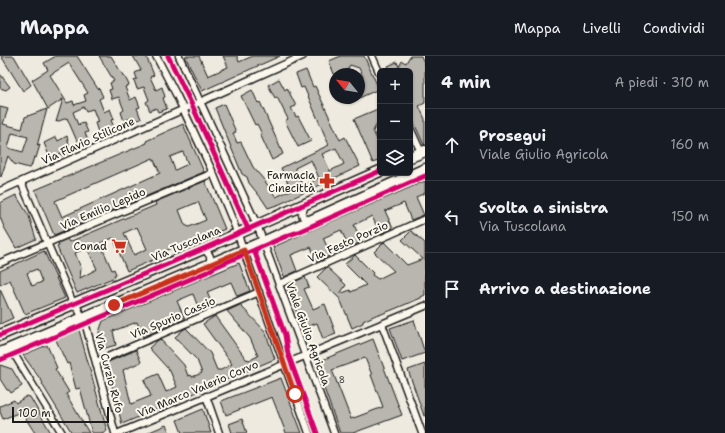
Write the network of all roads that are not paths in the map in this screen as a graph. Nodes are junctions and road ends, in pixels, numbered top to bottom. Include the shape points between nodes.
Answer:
1 (156, 56) edge
2 (179, 56) edge
3 (304, 56) edge
4 (372, 56) edge
5 (377, 68) edge
6 (200, 102) junction
7 (184, 110) junction
8 (413, 133) edge
9 (423, 151) edge
10 (413, 156) edge
11 (425, 169) edge
12 (377, 172) edge
13 (213, 173) junction
14 (21, 182) junction
15 (0, 191) edge
16 (306, 204) junction
17 (425, 219) edge
18 (309, 221) junction
19 (257, 225) junction
20 (238, 233) junction
21 (263, 242) junction
22 (47, 244) junction
23 (203, 249) junction
24 (244, 250) junction
25 (0, 263) edge
26 (208, 264) junction
27 (279, 284) junction
28 (259, 292) junction
29 (74, 303) junction
30 (425, 306) edge
31 (82, 319) junction
32 (382, 324) junction
33 (0, 335) edge
34 (11, 349) junction
35 (0, 353) edge
36 (306, 356) junction
37 (96, 362) junction
38 (285, 364) junction
39 (206, 396) junction
40 (62, 433) edge
41 (115, 433) edge
42 (119, 433) edge
43 (219, 433) edge
44 (310, 433) edge
45 (334, 433) edge
46 (422, 433) edge

1 - 7 street
2 - 6 street
3 - 6 street, Via Flavio Stilicone
4 - 5 street
6 - 7 street, Via Flavio Stilicone
6 - 19 street
7 - 13 street
7 - 14 street, Via Flavio Stilicone
8 - 9 street
9 - 10 main road
11 - 18 main road
12 - 16 main road, Via Tuscolana
13 - 20 street
13 - 22 street, Via Emilio Lepido
14 - 15 street, Via Flavio Stilicone
14 - 22 street
16 - 18 street via 302,214
16 - 19 main road, Via Tuscolana
17 - 27 street, Via Festo Porzio
18 - 21 main road
19 - 20 main road, Via Tuscolana
19 - 21 street
20 - 23 main road, Via Tuscolana
20 - 24 street, Via Tuscolana
21 - 24 main road
21 - 27 street, Viale Giulio Agricola
22 - 25 street, Via Emilio Lepido
22 - 29 street
23 - 26 street, Via Tuscolana via 210,256
23 - 29 main road, Via Tuscolana
24 - 26 main road
24 - 28 street
26 - 31 main road
27 - 36 street, Viale Giulio Agricola
28 - 37 street, Via Spurio Cassio
28 - 38 street
29 - 31 street
29 - 33 main road, Via Tuscolana
30 - 32 street, Via Marco Valerio Corvo
31 - 34 main road
31 - 37 street, Via Curzio Rufo
32 - 36 street, Via Marco Valerio Corvo
32 - 46 street
34 - 35 main road
34 - 40 street
36 - 38 street, Via Marco Valerio Corvo
36 - 45 street, Viale Giulio Agricola
37 - 41 street, Via Curzio Rufo
38 - 39 street, Via Marco Valerio Corvo
38 - 44 street
39 - 42 street, Via Marco Valerio Corvo
39 - 43 street

